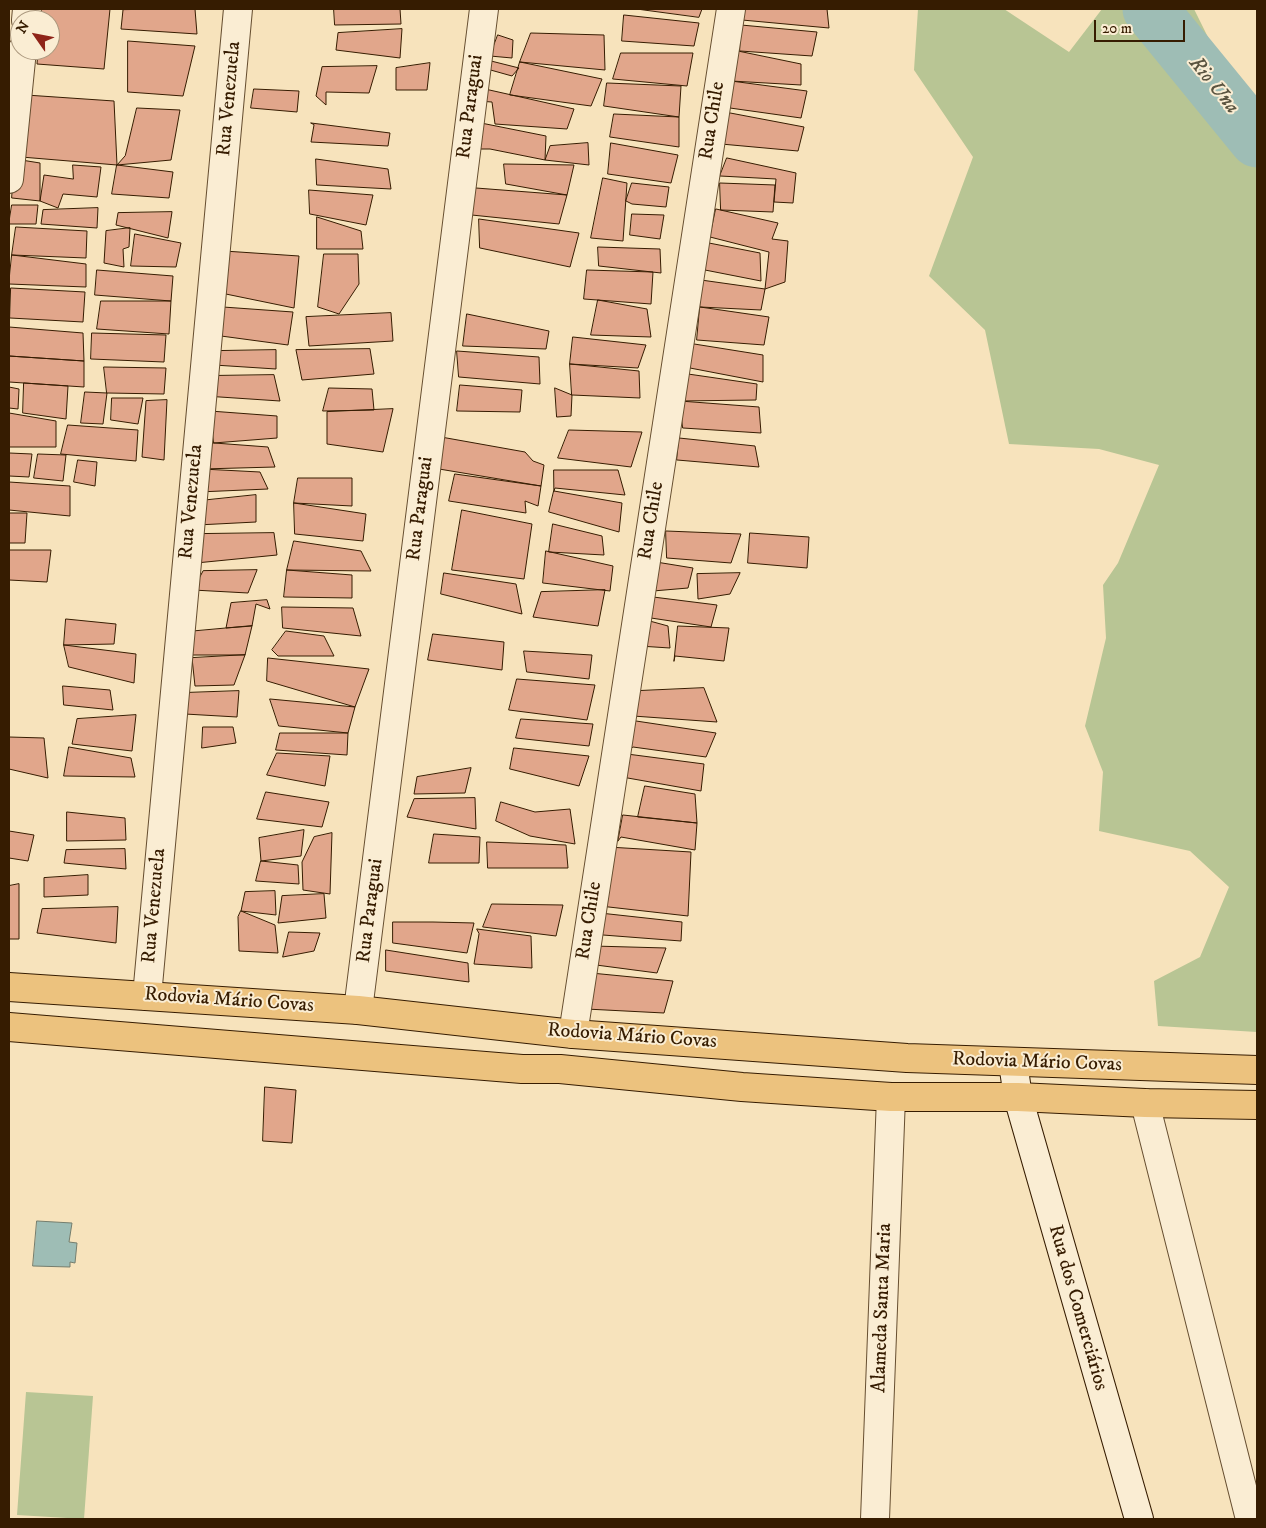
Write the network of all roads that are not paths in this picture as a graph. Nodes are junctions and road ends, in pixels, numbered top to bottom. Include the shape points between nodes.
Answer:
1 (238, 9) edge
2 (484, 9) edge
3 (731, 9) edge
4 (21, 60) edge
5 (9, 179) edge
6 (9, 987) edge
7 (147, 996) junction
8 (358, 1010) junction
9 (9, 1027) edge
10 (573, 1034) junction
11 (1013, 1063) junction
12 (1257, 1070) edge
13 (891, 1097) junction
14 (1018, 1097) junction
15 (1145, 1103) junction
16 (1257, 1105) edge
17 (875, 1519) edge
18 (1138, 1519) edge
19 (1250, 1519) edge

1 - 7 street, Rua Venezuela
2 - 8 street, Rua Paraguai
3 - 10 street, Rua Chile
4 - 5 street
6 - 7 main road, Rodovia Mário Covas
7 - 8 main road, Rodovia Mário Covas
8 - 10 main road, Rodovia Mário Covas
9 - 13 main road, Rodovia Mário Covas
10 - 11 main road, Rodovia Mário Covas
11 - 12 main road, Rodovia Mário Covas
11 - 14 street, Rua dos Comerciários
13 - 14 main road, Rodovia Mário Covas
13 - 17 street, Alameda Santa Maria
14 - 15 main road, Rodovia Mário Covas
14 - 18 street, Rua dos Comerciários
15 - 16 main road, Rodovia Mário Covas
15 - 19 street

